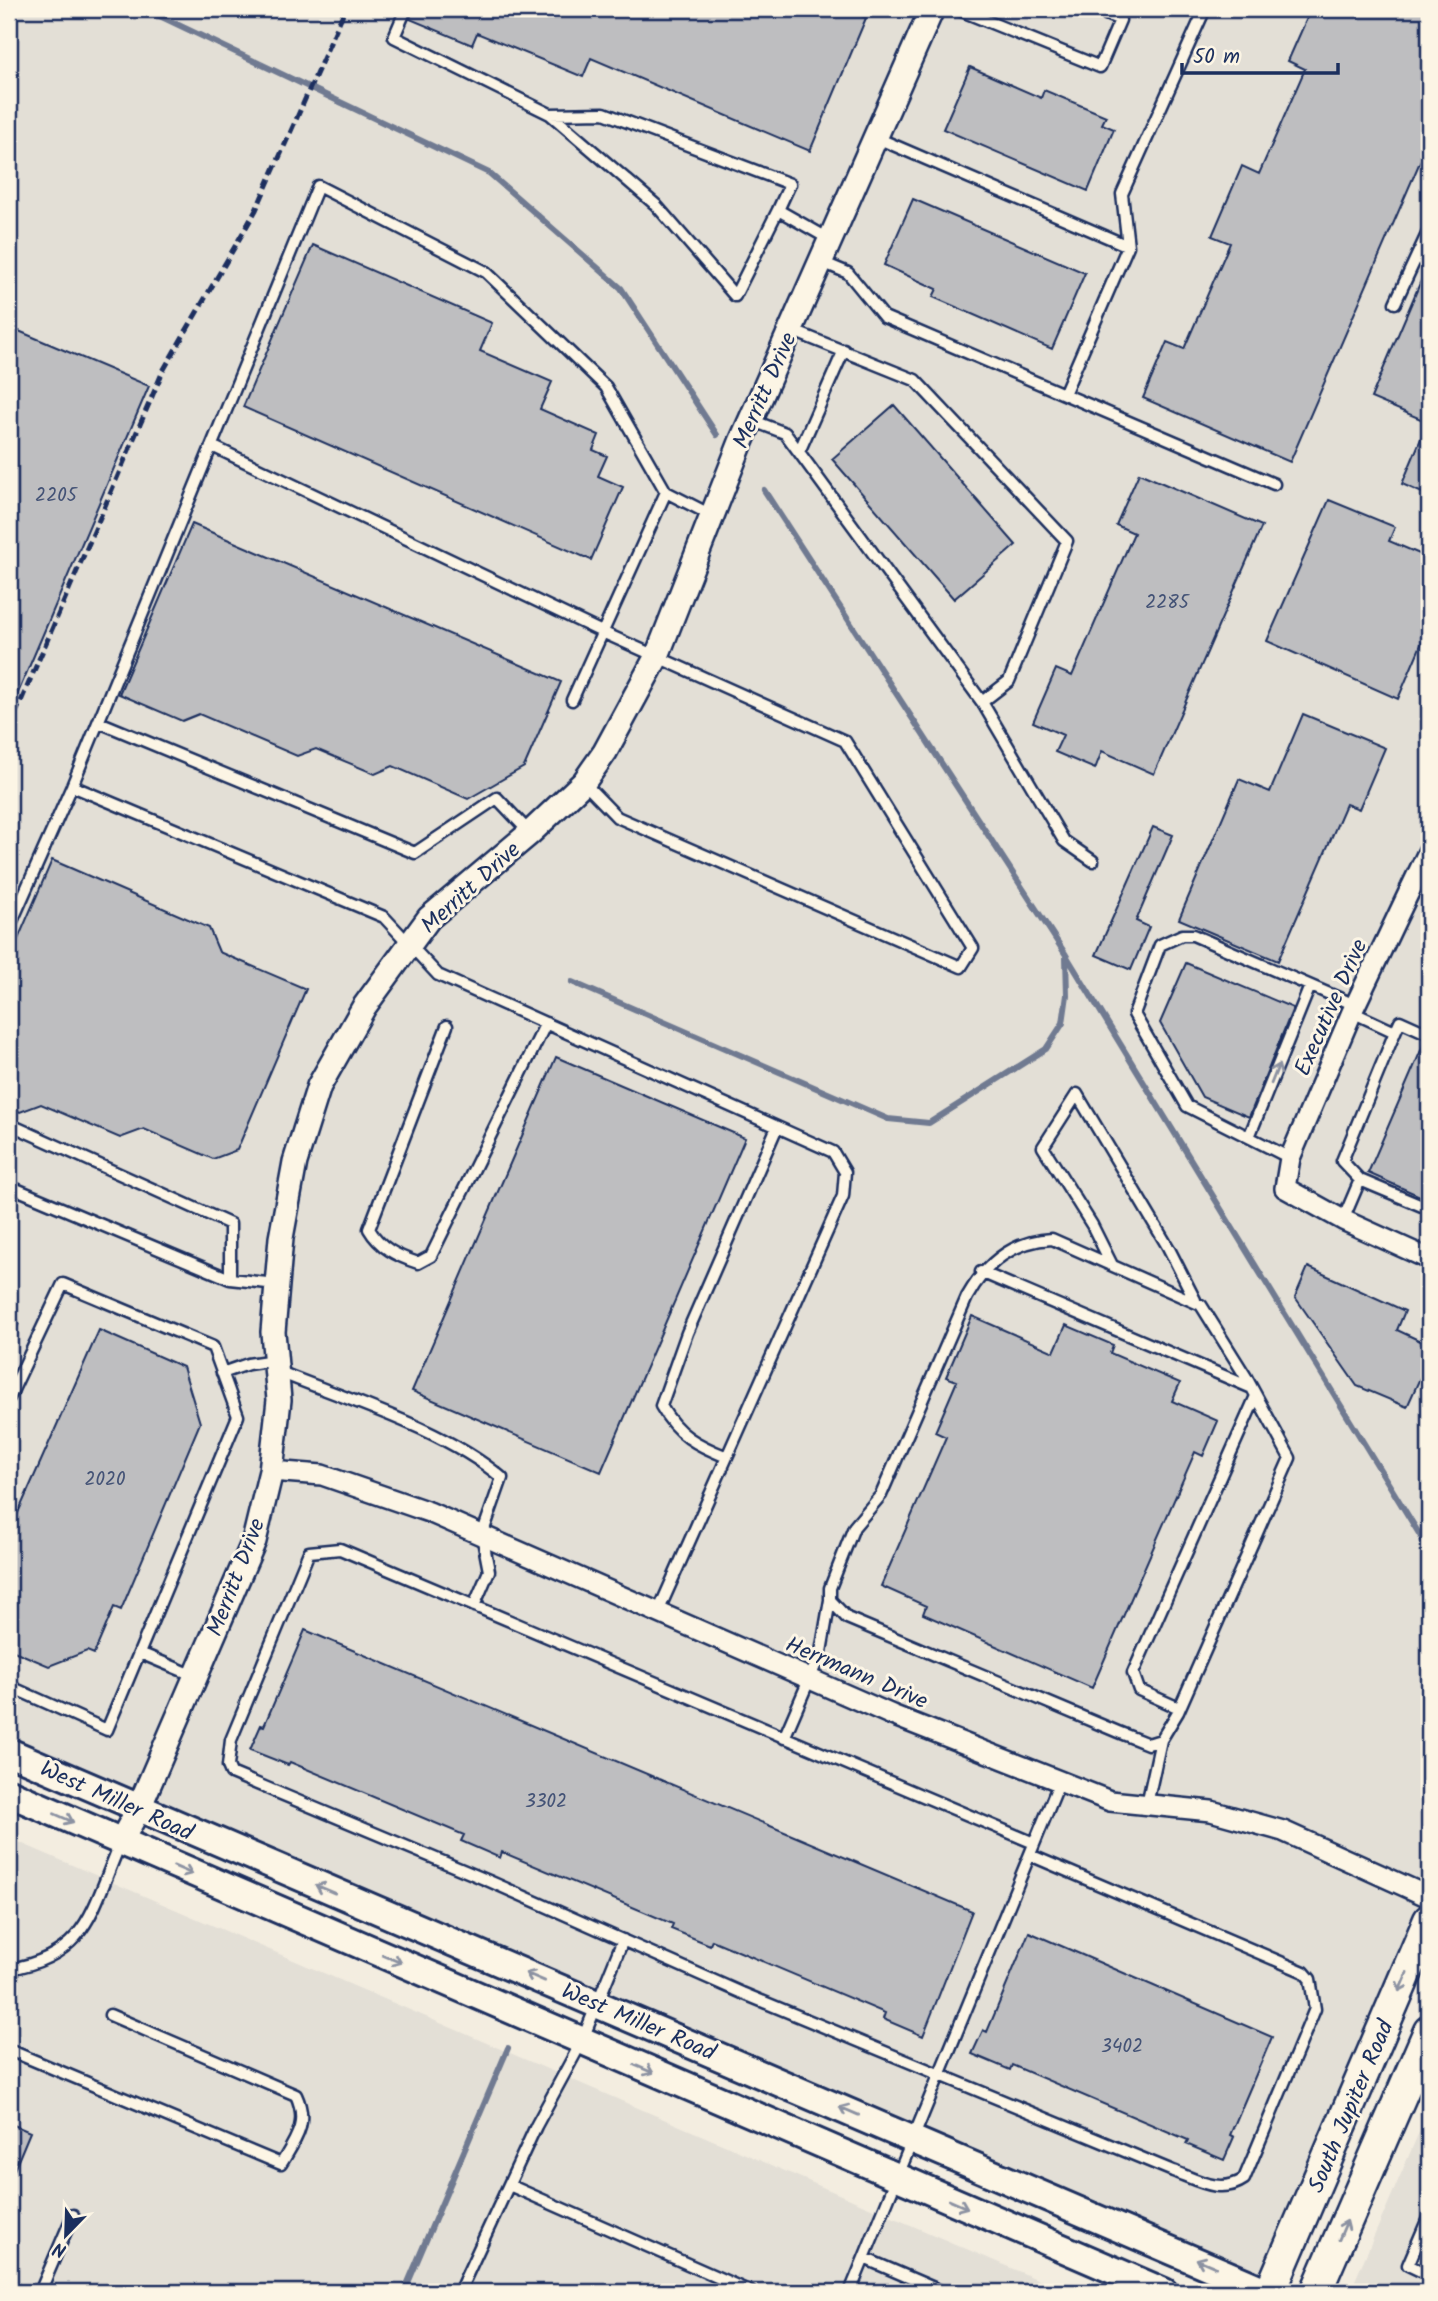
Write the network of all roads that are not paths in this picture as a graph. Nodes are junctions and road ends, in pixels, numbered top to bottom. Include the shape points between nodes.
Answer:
1 (405, 9) edge
2 (932, 9) edge
3 (957, 9) edge
4 (1094, 9) edge
5 (1205, 9) edge
6 (550, 114) junction
7 (876, 138) junction
8 (778, 210) junction
9 (1429, 230) edge
10 (1128, 247) junction
11 (826, 251) junction
12 (1395, 303) dead end
13 (790, 330) junction
14 (844, 350) junction
15 (1064, 394) junction
16 (750, 420) junction
17 (212, 446) junction
18 (799, 452) junction
19 (1274, 484) dead end
20 (666, 492) junction
21 (714, 517) junction
22 (602, 632) junction
23 (657, 656) junction
24 (572, 700) dead end
25 (982, 702) junction
26 (99, 722) junction
27 (584, 782) junction
28 (72, 786) junction
29 (530, 833) junction
30 (1429, 850) edge
31 (1093, 861) dead end
32 (9, 928) edge
33 (409, 945) junction
34 (1310, 986) junction
35 (1353, 1009) junction
36 (546, 1023) junction
37 (447, 1026) dead end
38 (1395, 1032) junction
39 (1429, 1034) edge
40 (9, 1124) edge
41 (777, 1127) junction
42 (1249, 1138) junction
43 (1290, 1158) junction
44 (1360, 1180) junction
45 (9, 1186) edge
46 (1429, 1209) edge
47 (1343, 1220) junction
48 (1429, 1259) edge
49 (1112, 1265) junction
50 (981, 1272) junction
51 (230, 1279) junction
52 (277, 1284) junction
53 (1195, 1300) junction
54 (276, 1365) junction
55 (222, 1373) junction
56 (1254, 1392) junction
57 (9, 1398) edge
58 (727, 1457) junction
59 (271, 1471) junction
60 (482, 1535) junction
61 (830, 1600) junction
62 (474, 1606) junction
63 (659, 1612) junction
64 (140, 1653) junction
65 (195, 1677) junction
66 (811, 1679) junction
67 (9, 1686) edge
68 (1180, 1709) junction
69 (784, 1738) junction
70 (1161, 1740) junction
71 (9, 1752) edge
72 (1060, 1781) junction
73 (9, 1793) edge
74 (1147, 1804) junction
75 (138, 1810) junction
76 (120, 1843) junction
77 (1034, 1843) junction
78 (1030, 1855) junction
79 (1429, 1897) edge
80 (1429, 1920) edge
81 (623, 1940) junction
82 (9, 1969) edge
83 (598, 2003) junction
84 (110, 2015) dead end
85 (1429, 2031) edge
86 (582, 2041) junction
87 (9, 2050) edge
88 (939, 2072) junction
89 (912, 2138) junction
90 (896, 2177) junction
91 (509, 2185) junction
92 (73, 2215) dead end
93 (1429, 2217) edge
94 (864, 2258) junction
95 (1429, 2275) edge
96 (939, 2291) edge
97 (40, 2292) edge
98 (459, 2292) edge
99 (751, 2292) edge
100 (850, 2292) edge
101 (1164, 2292) edge
102 (1269, 2292) edge
103 (1316, 2292) edge

1 - 6 lane via 394,37
2 - 7 street, Merritt Drive
3 - 4 lane via 1100,67 1120,20
5 - 10 lane via 1122,194
6 - 8 lane via 604,113 790,184
6 - 8 lane via 656,205 735,296
7 - 10 lane
7 - 11 street, Merritt Drive
8 - 11 lane
9 - 12 lane
10 - 15 lane
11 - 13 street, Merritt Drive
11 - 15 lane via 884,317
13 - 14 lane
13 - 16 street, Merritt Drive
14 - 18 lane
14 - 25 lane via 915,380 1067,541 1009,681
15 - 19 lane
16 - 18 lane via 785,433
16 - 21 street, Merritt Drive
17 - 20 lane via 318,186 486,272 606,387
17 - 22 lane
17 - 26 lane
18 - 25 lane
20 - 21 lane
20 - 22 lane
21 - 23 street, Merritt Drive
22 - 23 lane
22 - 24 lane
23 - 27 street, Merritt Drive
23 - 27 lane via 845,741 973,948 961,967 617,817
25 - 31 lane via 1064,841
26 - 28 lane
26 - 29 lane via 415,853 497,798
27 - 29 street, Merritt Drive
28 - 32 lane
28 - 33 lane via 384,917
29 - 33 street, Merritt Drive via 429,918
30 - 35 street, Executive Drive
33 - 36 lane via 438,975
33 - 52 street, Merritt Drive via 364,1007 319,1086 295,1162
34 - 35 lane
42 -> 34 lane
34 - 42 lane via 1193,935 1182,935 1160,945 1133,1007 1187,1106
35 - 38 lane
35 - 43 street, Executive Drive
36 - 37 lane via 431,1256 418,1263 377,1243 369,1229
36 - 41 lane
38 - 39 lane via 1400,1021
38 - 44 lane via 1342,1161
40 - 51 lane via 230,1224
41 - 58 lane via 687,1333 661,1406 672,1426 701,1447
41 - 58 lane via 832,1152 845,1172 843,1196
42 - 43 lane
43 - 47 street, Executive Drive via 1285,1188
44 - 46 lane
44 - 47 lane
45 - 51 lane
47 - 48 street
49 - 50 lane via 1052,1239 1032,1240
49 - 53 lane
49 - 53 lane via 1044,1147 1077,1094
50 - 56 lane
50 - 61 lane via 881,1495 853,1527
51 - 52 lane
52 - 54 street, Merritt Drive
53 - 56 lane
54 - 55 lane via 248,1364
54 - 59 street, Merritt Drive via 279,1399
54 - 60 lane via 478,1457 502,1478
55 - 57 lane via 213,1347 63,1284
55 - 64 lane via 238,1416
56 - 68 lane via 1290,1458
56 - 68 lane via 1133,1673 1139,1690
58 - 63 lane
59 - 60 street, Herrmann Drive via 322,1475
59 - 65 street, Merritt Drive via 254,1541
60 - 62 lane via 489,1571
60 - 63 street, Herrmann Drive
61 - 66 lane
61 - 70 lane via 847,1618 1148,1744
62 - 69 lane
62 - 81 lane via 340,1549 309,1552 230,1740 231,1773
63 - 66 street, Herrmann Drive
64 - 65 lane
64 - 67 lane via 107,1730
65 - 75 street, Merritt Drive
66 - 69 lane
66 - 72 street, Herrmann Drive
68 - 70 lane
69 - 77 lane
70 - 74 lane
71 - 75 main road, West Miller Road
72 - 74 street, Herrmann Drive via 1110,1801
72 - 77 lane
73 -> 76 main road, West Miller Road
74 - 79 street, Herrmann Drive via 1211,1811 1283,1831
75 - 76 street, Merritt Drive
83 -> 75 main road, West Miller Road
76 - 82 lane via 84,1927 69,1946 53,1957
76 -> 86 main road, West Miller Road
77 - 78 lane
78 - 88 lane
78 - 88 lane via 1304,1972 1310,1979 1315,2009 1255,2156 1244,2179 1233,2187 1217,2187
80 -> 102 main road, South Jupiter Road
81 - 83 lane
81 - 88 lane
83 - 86 lane
89 -> 83 main road, West Miller Road
84 - 87 lane via 296,2095 304,2112 297,2137 281,2164
103 -> 85 main road, South Jupiter Road
86 -> 90 main road, West Miller Road
86 - 91 lane
88 - 89 lane
89 - 90 lane
102 -> 89 main road, West Miller Road
90 - 94 lane
90 -> 101 main road, West Miller Road
91 - 98 lane
91 - 99 lane
92 - 97 lane
93 - 95 lane via 1408,2265
94 - 96 lane
94 - 100 lane

